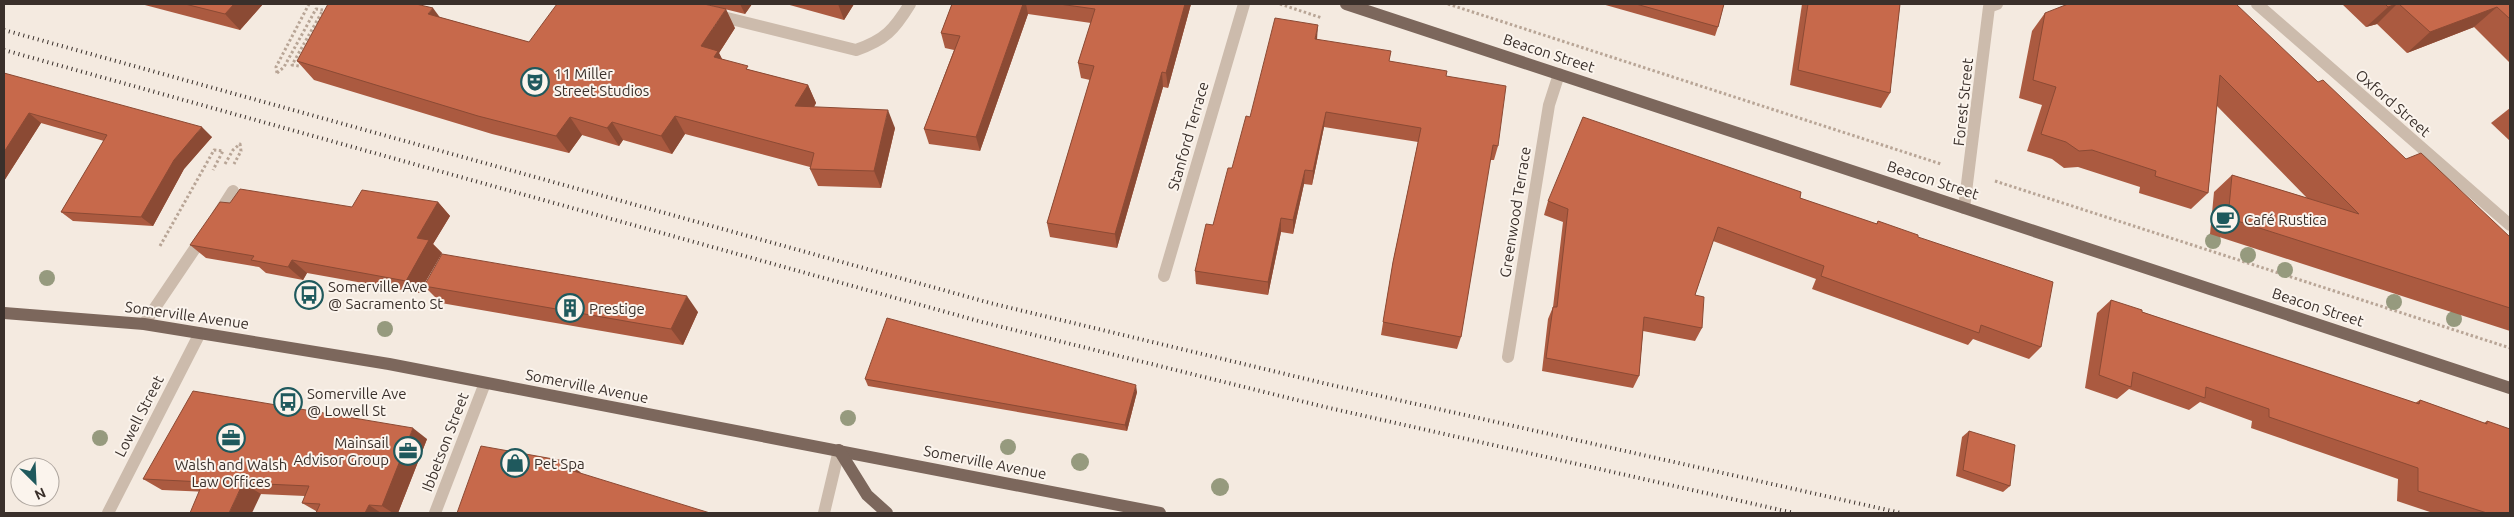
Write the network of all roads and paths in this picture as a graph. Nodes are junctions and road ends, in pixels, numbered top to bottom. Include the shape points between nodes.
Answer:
1 (309, 4) edge
2 (910, 4) edge
3 (1244, 4) edge
4 (1346, 4) edge
5 (1448, 4) edge
6 (1997, 4) edge
7 (2257, 4) edge
8 (1370, 7) edge
9 (705, 12) edge
10 (304, 58) edge
11 (1559, 74) junction
12 (240, 144) dead end
13 (241, 151) dead end
14 (1939, 163) dead end
15 (1993, 180) dead end
16 (233, 191) dead end
17 (1964, 208) junction
18 (2510, 225) edge
19 (1164, 276) dead end
20 (4, 312) edge
21 (144, 324) junction
22 (200, 333) junction
23 (2510, 348) edge
24 (1508, 357) dead end
25 (485, 383) junction
26 (2510, 388) edge
27 (839, 450) junction
28 (108, 513) edge
29 (435, 513) edge
30 (824, 513) edge
31 (887, 513) edge
32 (1160, 513) edge

1 - 10 path via 276,67 277,73 284,67 316,9 323,10 292,65 300,66
2 - 9 street via 893,32 878,43 856,50
3 - 19 street, Stanford Terrace
4 - 8 main road, Beacon Street
5 - 14 path, Beacon Street
6 - 17 street, Forest Street via 1989,7
7 - 18 street, Oxford Street
8 - 11 main road, Beacon Street
11 - 17 main road, Beacon Street
11 - 24 street, Greenwood Terrace via 1550,105
12 - 13 path
15 - 23 path, Beacon Street
16 - 21 street
17 - 26 main road, Beacon Street
20 - 21 main road, Somerville Avenue
21 - 22 main road, Somerville Avenue
22 - 25 main road, Somerville Avenue
22 - 28 street, Lowell Street
25 - 27 main road, Somerville Avenue
25 - 29 street, Ibbetson Street
27 - 30 street
27 - 31 main road via 867,495
27 - 32 main road, Somerville Avenue

